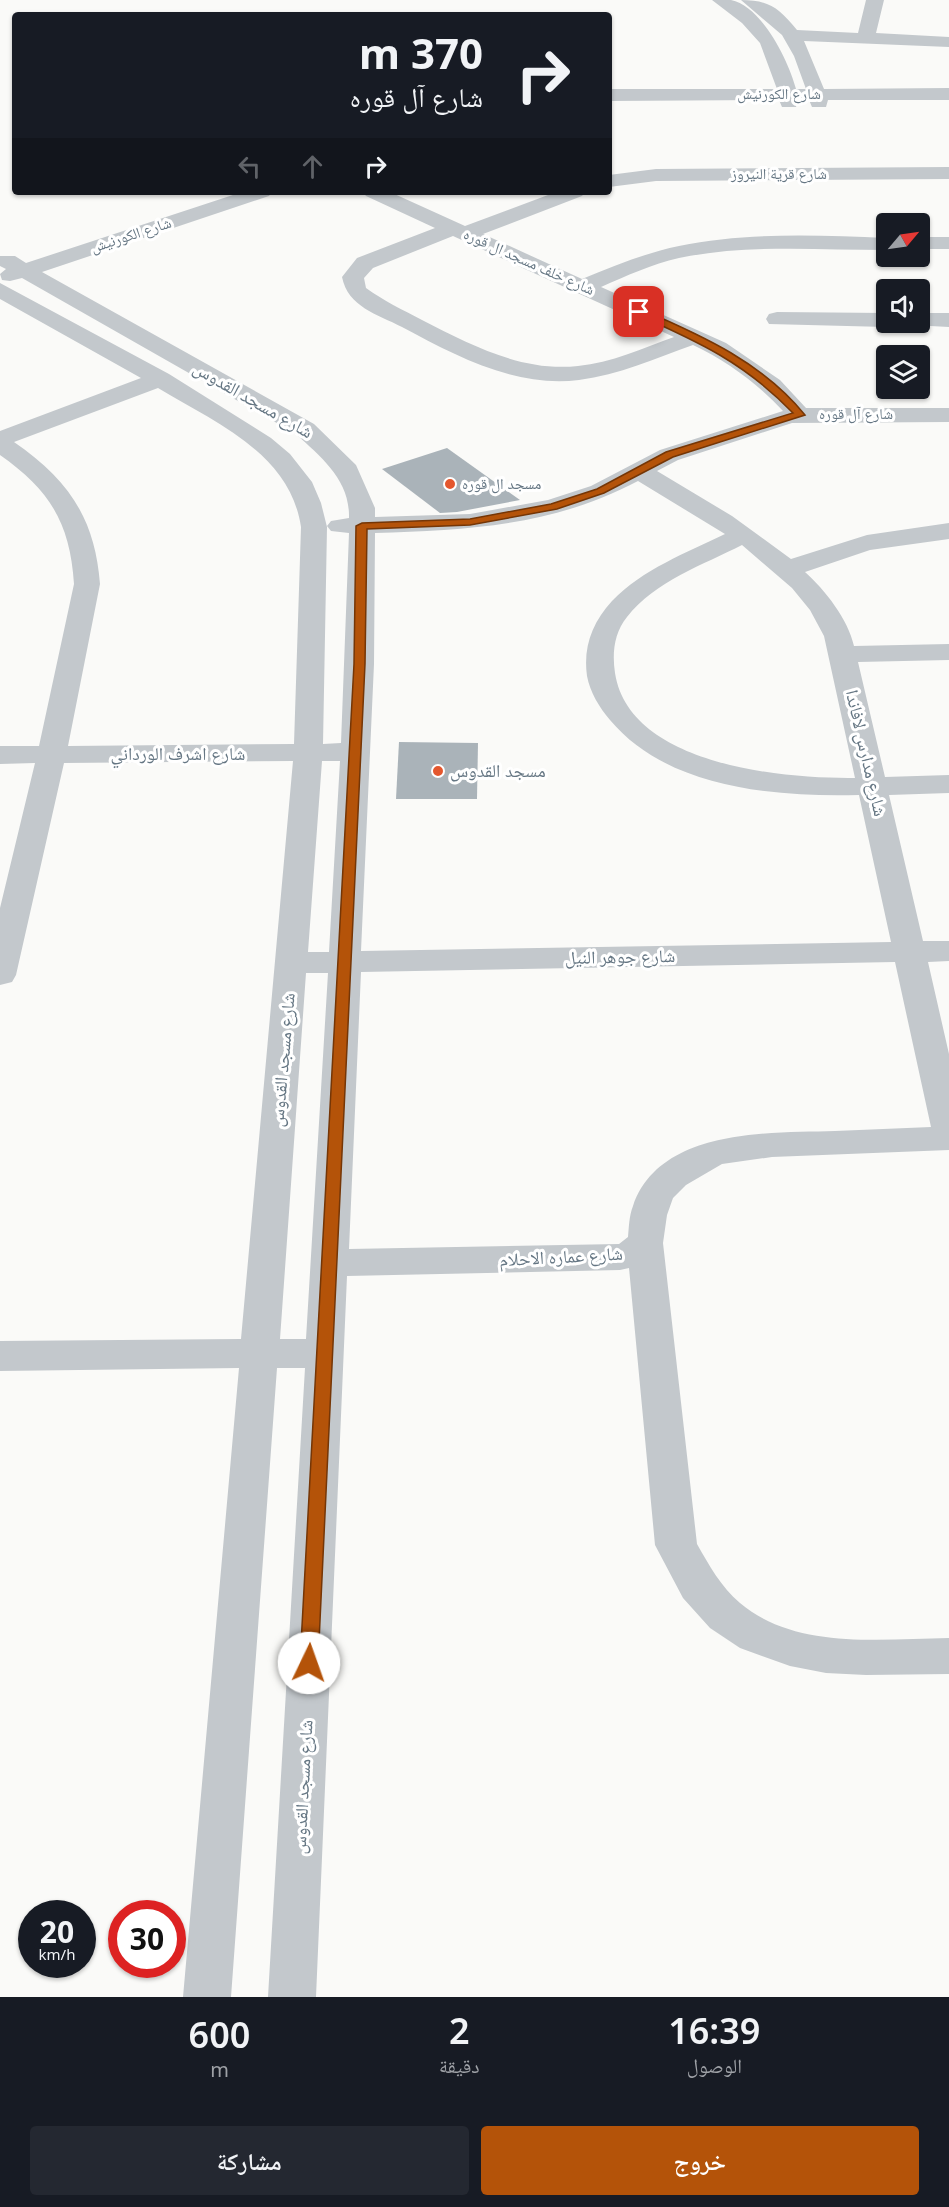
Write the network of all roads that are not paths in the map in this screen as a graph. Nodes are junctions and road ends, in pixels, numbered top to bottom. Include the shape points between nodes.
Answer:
1 (721, 0) edge
2 (750, 0) edge
3 (875, 0) edge
4 (794, 35) junction
5 (866, 38) junction
6 (949, 42) edge
7 (949, 94) edge
8 (612, 95) edge
9 (788, 98) junction
10 (818, 98) junction
11 (949, 102) edge
12 (612, 104) edge
13 (949, 173) edge
14 (612, 181) edge
15 (211, 195) edge
16 (253, 195) edge
17 (380, 195) edge
18 (565, 195) edge
19 (459, 231) junction
20 (930, 243) edge
21 (949, 243) edge
22 (876, 244) edge
23 (10, 276) edge
24 (583, 286) junction
25 (777, 319) dead end
26 (876, 320) edge
27 (930, 320) edge
28 (949, 320) edge
29 (696, 337) junction
30 (161, 379) junction
31 (800, 415) junction
32 (949, 415) edge
33 (0, 439) edge
34 (0, 444) edge
35 (638, 470) junction
36 (362, 526) junction
37 (314, 527) junction
38 (949, 531) edge
39 (742, 535) junction
40 (789, 568) junction
41 (949, 652) edge
42 (844, 654) junction
43 (308, 753) junction
44 (355, 753) junction
45 (0, 754) edge
46 (52, 754) junction
47 (949, 784) edge
48 (873, 785) junction
49 (910, 951) junction
50 (949, 951) edge
51 (345, 962) junction
52 (291, 963) junction
53 (0, 975) edge
54 (949, 1129) edge
55 (949, 1138) edge
56 (645, 1244) junction
57 (330, 1263) junction
58 (325, 1353) junction
59 (260, 1354) junction
60 (0, 1356) edge
61 (949, 1656) edge
62 (207, 1997) edge
63 (292, 1997) edge

1 - 9 street via 765,35 774,49
2 - 4 street via 780,20
3 - 5 street
4 - 5 street
4 - 10 street
5 - 6 street
7 - 10 street, شارع الكورنيش
8 - 9 street, شارع الكورنيش
9 - 10 street, شارع الكورنيش
9 - 12 street, شارع الكورنيش
10 - 11 street, شارع الكورنيش
13 - 14 street, شارع قرية النيروز via 656,175
15 - 23 street, شارع الكورنيش
16 - 23 street, شارع الكورنيش
17 - 19 street, شارع خلف مسجد ال قوره
18 - 19 street
19 - 24 street, شارع خلف مسجد ال قوره
19 - 29 street via 365,263 353,276 356,291 372,303 522,372 559,375 595,370
20 - 21 street
22 - 24 street via 700,248 658,257
23 - 30 street, شارع مسجد القدوس
23 - 36 street, شارع مسجد القدوس via 313,435 333,452 352,479 362,508
24 - 29 street, شارع خلف مسجد ال قوره
25 - 26 street
27 - 28 street
29 - 31 street, شارع خلف مسجد ال قوره via 755,372
30 - 33 street
30 - 37 street, شارع مسجد القدوس via 276,454 300,481
31 - 32 street, شارع آل قوره
31 - 35 street, شارع آل قوره via 681,450
34 - 46 street via 41,474 59,493 79,529 87,560 87,585
35 - 36 street, شارع آل قوره via 600,491 527,513 470,522
35 - 39 street, شارع مدارس لافاندا
36 - 37 street, شارع آل قوره
36 - 44 street, شارع مسجد القدوس
37 - 43 street, شارع مسجد القدوس
38 - 40 street via 874,540
39 - 40 street, شارع مدارس لافاندا
39 - 48 street via 650,583 621,607 607,627 599,650 599,667 608,697 634,729 655,745 711,770 777,785
40 - 42 street, شارع مدارس لافاندا via 830,618
41 - 42 street
42 - 48 street, شارع مدارس لافاندا
43 - 44 street, شارع اشرف الورداني
43 - 46 street, شارع اشرف الورداني
43 - 52 street, شارع مسجد القدوس
44 - 51 street, شارع مسجد القدوس
45 - 46 street, شارع اشرف الورداني
46 - 53 street
47 - 48 street
48 - 49 street, شارع مدارس لافاندا
49 - 50 street, شارع جوهر النيل
49 - 51 street, شارع جوهر النيل
49 - 54 street, شارع مدارس لافاندا
51 - 52 street, شارع جوهر النيل
51 - 57 street, شارع مسجد القدوس
52 - 59 street, شارع مسجد القدوس
55 - 56 street, شارع عماره الاحلام via 758,1146 712,1155 673,1176 660,1190 651,1206
56 - 57 street, شارع عماره الاحلام via 630,1255 610,1259
56 - 61 street via 676,1545 703,1594 724,1615 751,1633 813,1655
57 - 58 street, شارع مسجد القدوس
58 - 59 street
58 - 63 street, شارع مسجد القدوس
59 - 60 street
59 - 62 street, شارع مسجد القدوس

